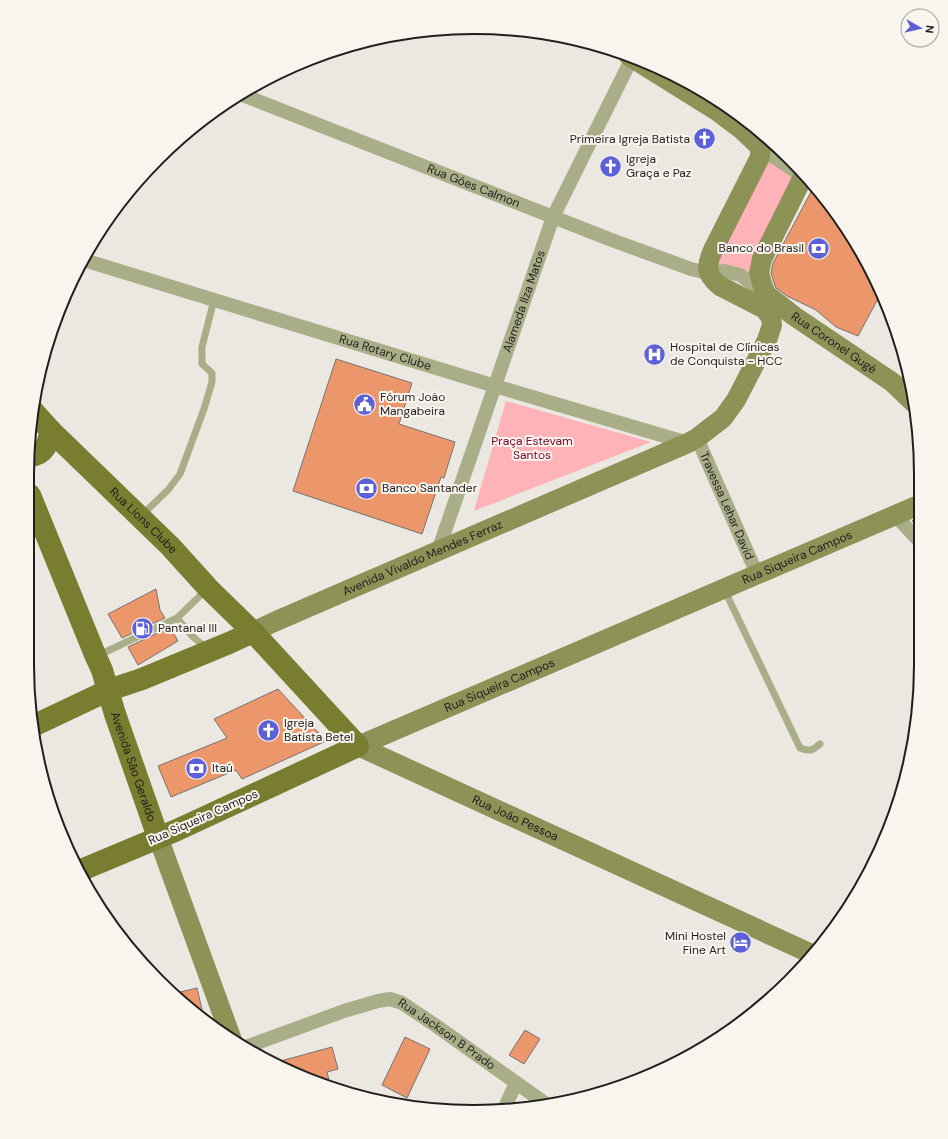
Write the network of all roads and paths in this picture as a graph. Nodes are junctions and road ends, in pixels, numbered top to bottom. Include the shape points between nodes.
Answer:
1 (641, 67) edge
2 (665, 77) edge
3 (248, 97) edge
4 (758, 149) junction
5 (788, 166) edge
6 (803, 182) edge
7 (553, 217) junction
8 (89, 261) edge
9 (708, 273) junction
10 (764, 287) junction
11 (214, 300) junction
12 (805, 322) junction
13 (768, 338) junction
14 (496, 386) junction
15 (907, 396) edge
16 (38, 417) edge
17 (51, 431) junction
18 (693, 441) junction
19 (35, 456) edge
20 (34, 505) edge
21 (914, 507) edge
22 (895, 515) junction
23 (140, 517) junction
24 (914, 535) edge
25 (438, 551) junction
26 (757, 574) junction
27 (208, 588) junction
28 (724, 588) junction
29 (177, 618) junction
30 (253, 632) junction
31 (213, 649) junction
32 (96, 657) junction
33 (109, 690) junction
34 (38, 723) edge
35 (820, 744) dead end
36 (358, 746) junction
37 (158, 837) junction
38 (84, 869) edge
39 (807, 952) edge
40 (228, 1030) edge
41 (252, 1045) edge
42 (516, 1083) junction
43 (540, 1100) edge
44 (507, 1104) edge

1 - 7 street, Alameda Ilza Matos
2 - 4 street via 741,129
3 - 7 street, Rua Góes Calmon
4 - 5 street
4 - 9 street via 710,256
6 - 10 street via 762,259 759,273
7 - 9 street, Rua Góes Calmon via 691,269
7 - 14 street, Alameda Ilza Matos
8 - 11 street, Rua Rotary Clube
9 - 10 street, Rua Góes Calmon via 724,271 740,275
9 - 13 street via 720,286 765,308 772,325
10 - 12 street, Rua Coronel Gugé
11 - 14 street, Rua Rotary Clube
11 - 23 lane via 202,347 202,364 212,373 204,409 180,474 168,490
12 - 13 street via 787,319 779,323
12 - 15 street, Rua Coronel Gugé via 892,382
13 - 18 street, Avenida Vivaldo Mendes Ferraz via 736,400 723,418
14 - 18 street, Rua Rotary Clube
14 - 25 street
16 - 17 main road, Rua Lions Clube
17 - 19 main road via 44,451
17 - 23 main road, Rua Lions Clube
18 - 25 street, Avenida Vivaldo Mendes Ferraz
18 - 26 street, Travessa Lehar David
20 - 32 main road, Avenida São Geraldo
21 - 22 street, Rua Siqueira Campos
22 - 24 street
22 - 26 street, Rua Siqueira Campos
23 - 27 main road, Rua Lions Clube
25 - 30 street, Avenida Vivaldo Mendes Ferraz
26 - 28 street, Rua Siqueira Campos
27 - 29 lane
27 - 30 main road, Rua Lions Clube
28 - 35 lane via 800,748 813,750
28 - 36 street, Rua Siqueira Campos
29 - 31 lane via 202,644
29 - 32 lane
30 - 31 main road, Avenida Vivaldo Mendes Ferraz
30 - 36 main road, Rua João Pessoa
31 - 33 main road, Avenida Vivaldo Mendes Ferraz
32 - 33 main road, Avenida São Geraldo
33 - 34 main road, Avenida Vivaldo Mendes Ferraz
33 - 37 main road, Avenida São Geraldo
36 - 37 main road, Rua Siqueira Campos
36 - 39 street, Rua João Pessoa
37 - 38 main road, Rua Siqueira Campos
37 - 40 street, Avenida São Geraldo
41 - 42 street, Rua Jackson B Prado via 344,1011 390,999 402,1003
42 - 43 street, Rua Jackson B Prado
42 - 44 street

